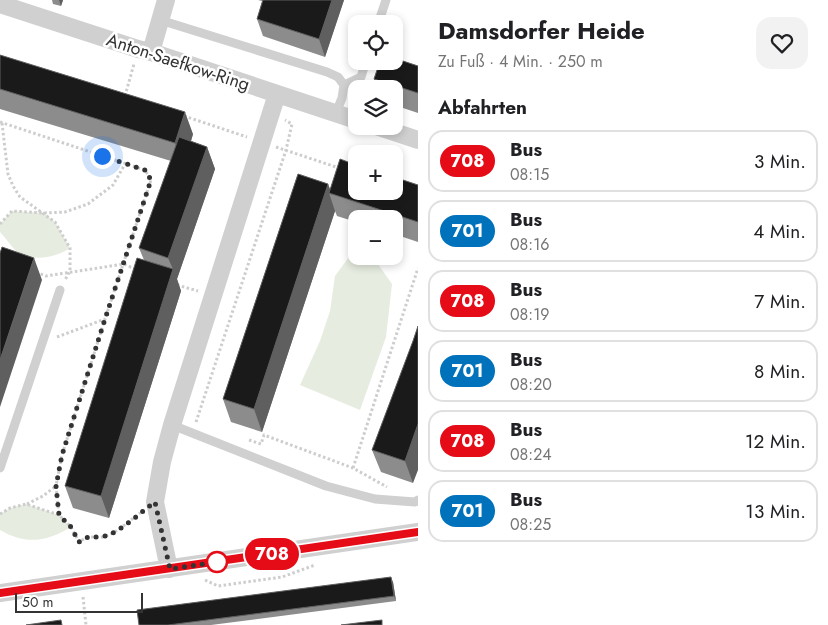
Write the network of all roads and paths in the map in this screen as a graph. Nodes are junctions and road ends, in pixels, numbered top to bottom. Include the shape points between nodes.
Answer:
1 (166, 0) edge
2 (386, 0) edge
3 (0, 4) edge
4 (381, 15) edge
5 (160, 20) junction
6 (144, 51) junction
7 (363, 70) edge
8 (344, 85) junction
9 (116, 93) edge
10 (277, 94) junction
11 (125, 96) junction
12 (134, 99) edge
13 (272, 112) junction
14 (336, 113) junction
15 (180, 114) edge
16 (348, 117) edge
17 (1, 122) edge
18 (403, 135) edge
19 (418, 140) edge
20 (263, 142) junction
21 (286, 150) junction
22 (125, 164) junction
23 (342, 169) edge
24 (44, 213) junction
25 (0, 224) edge
26 (124, 264) junction
27 (418, 268) edge
28 (28, 270) edge
29 (139, 270) edge
30 (70, 271) junction
31 (169, 283) edge
32 (60, 290) joint
33 (214, 296) junction
34 (105, 319) junction
35 (44, 339) junction
36 (196, 422) junction
37 (172, 425) junction
38 (205, 425) dead end
39 (192, 433) junction
40 (242, 438) dead end
41 (0, 468) edge
42 (353, 468) junction
43 (56, 486) junction
44 (392, 489) dead end
45 (418, 500) edge
46 (155, 502) junction
47 (26, 504) junction
48 (0, 514) edge
49 (59, 515) junction
50 (418, 532) edge
51 (170, 569) junction
52 (79, 582) junction
53 (0, 593) edge
54 (86, 625) edge

1 - 5 street
2 - 4 lane
3 - 6 street, Anton-Saefkow-Ring
5 - 6 street
5 - 8 lane via 326,72
6 - 10 street, Anton-Saefkow-Ring
6 - 11 path
7 - 8 lane via 361,77
8 - 14 lane
9 - 11 path
10 - 13 street
10 - 14 street, Anton-Saefkow-Ring
11 - 12 path
13 - 20 street
13 - 21 path via 292,124
14 - 16 street, Anton-Saefkow-Ring
15 - 20 path
17 - 22 path
17 - 24 path via 8,174 13,186 20,197
18 - 19 street
20 - 21 path
20 - 33 street
21 - 23 path
21 - 36 path
22 - 24 path via 113,185 88,204 65,212
22 - 26 path via 145,170 151,180
24 - 25 path via 12,211
24 - 30 path via 55,222 70,248
26 - 29 path
26 - 30 path
26 - 34 path
27 - 42 path
28 - 30 path via 46,276
30 - 32 path
31 - 33 path
32 - 35 lane
33 - 37 street
34 - 35 path via 62,336
34 - 43 path via 62,455
35 - 41 lane
36 - 38 path
36 - 39 path
37 - 39 lane
37 - 46 street
39 - 45 lane via 326,486 375,499
40 - 42 path via 261,444 264,435
42 - 44 path
43 - 47 path
43 - 49 path
46 - 49 path via 106,536 88,536 79,542
46 - 51 street
47 - 48 path
47 - 49 path
50 - 51 street
51 - 52 street
52 - 53 street
52 - 54 path

